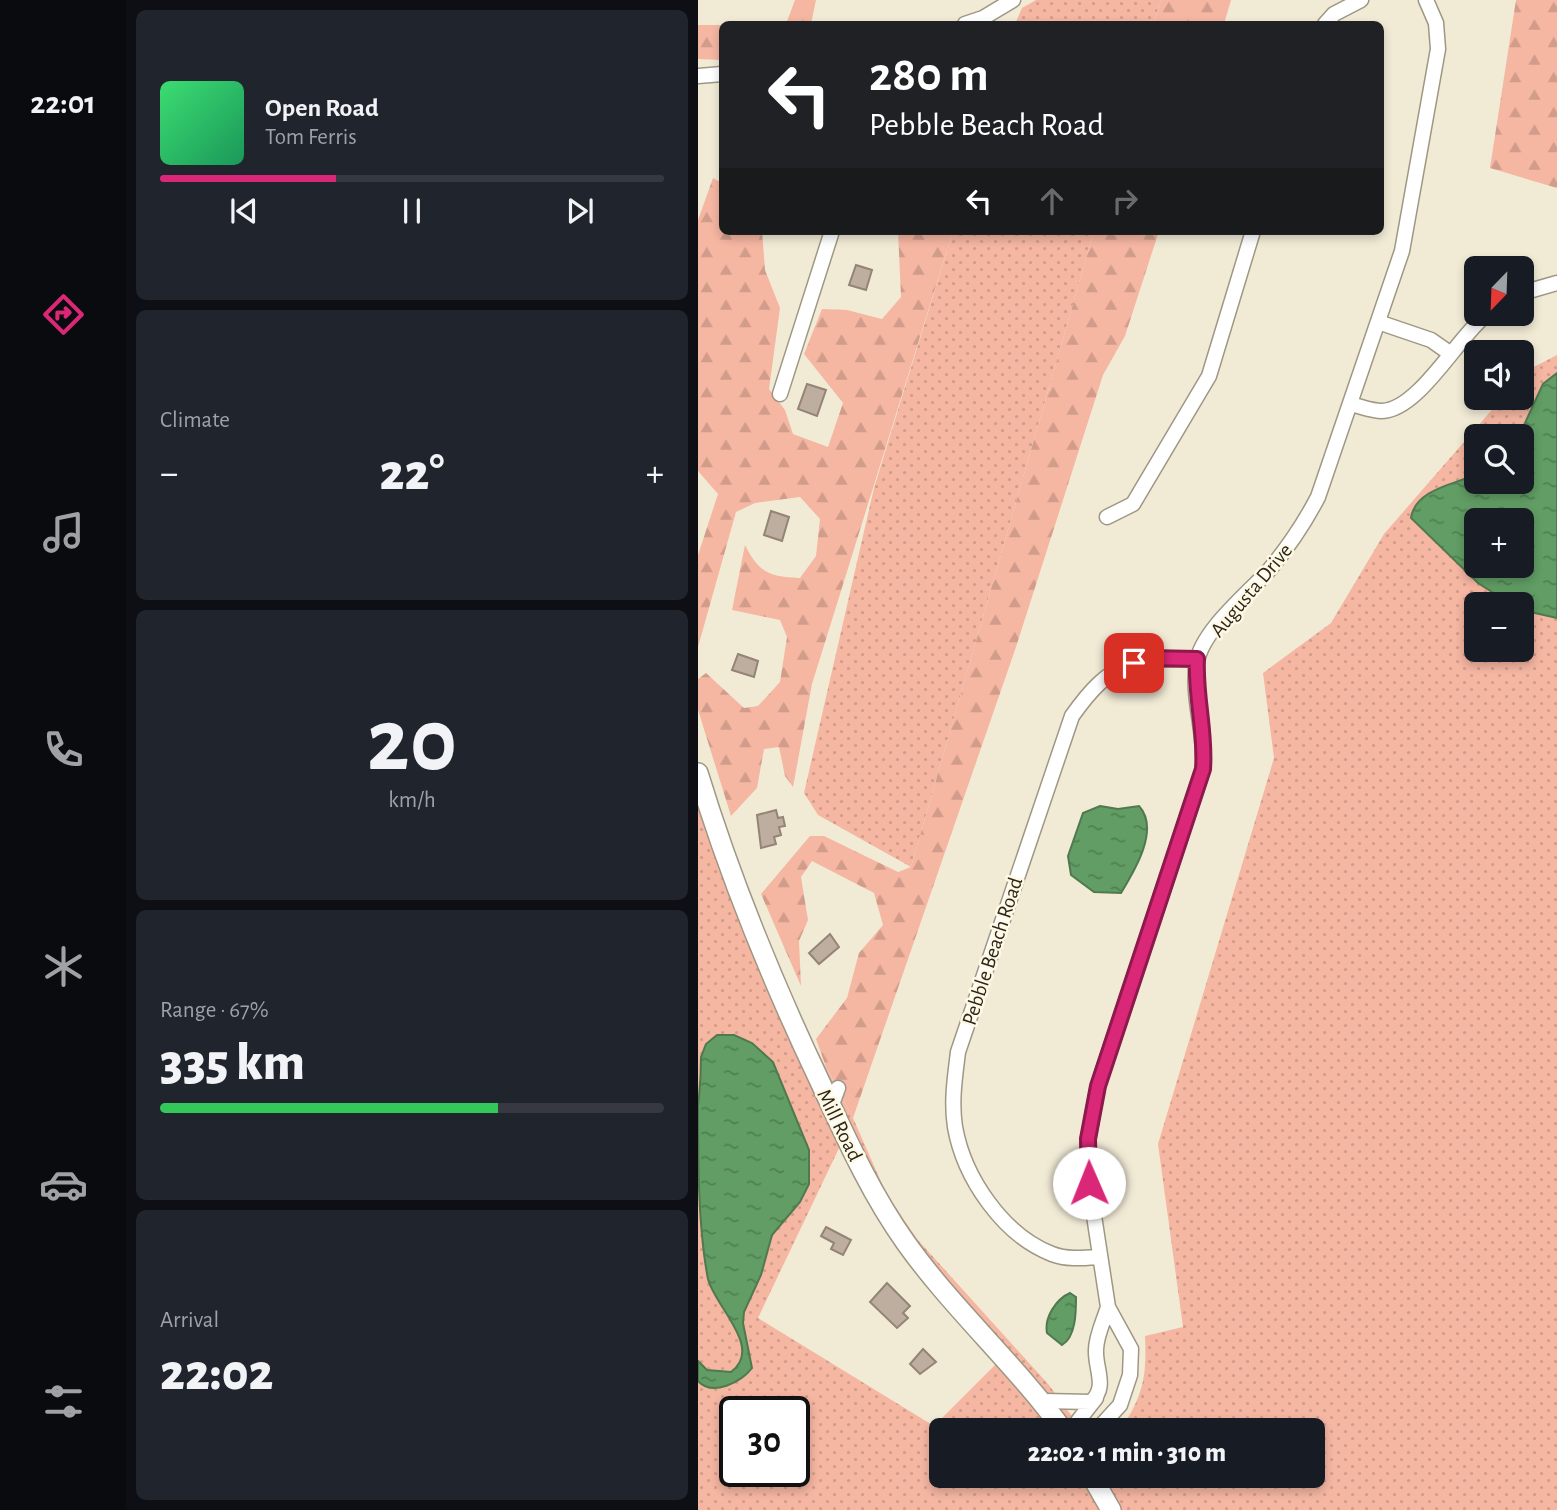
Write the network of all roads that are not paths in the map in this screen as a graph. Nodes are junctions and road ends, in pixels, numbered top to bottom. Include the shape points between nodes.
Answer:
1 (1013, 0) edge
2 (1361, 0) edge
3 (1426, 0) edge
4 (974, 21) edge
5 (1328, 21) edge
6 (719, 74) edge
7 (698, 76) edge
8 (831, 235) edge
9 (1252, 235) edge
10 (1557, 283) edge
11 (1534, 290) edge
12 (1378, 322) junction
13 (1476, 326) edge
14 (1450, 354) junction
15 (780, 394) dead end
16 (1350, 404) junction
17 (1107, 517) dead end
18 (1197, 659) junction
19 (698, 773) edge
20 (1100, 1257) junction
21 (1108, 1307) junction
22 (1097, 1397) junction
23 (1043, 1401) junction
24 (1055, 1418) edge
25 (1083, 1418) edge
26 (1108, 1418) edge
27 (1098, 1488) edge
28 (1111, 1510) edge

1 - 4 street
2 - 5 street
3 - 12 street, Augusta Drive via 1436,23 1438,49 1402,251
6 - 7 street
8 - 15 street
9 - 17 street via 1209,376 1133,504
10 - 11 street
12 - 14 street via 1431,340
12 - 16 street, Augusta Drive
13 - 14 street
14 - 16 street via 1400,405 1383,411
16 - 18 street, Augusta Drive via 1318,497 1299,534 1220,620
18 - 20 street, Augusta Drive via 1203,769 1098,1086 1088,1139
18 - 20 street, Pebble Beach Road via 1149,658 1119,668 1094,686 1072,716 958,1052 953,1089 956,1127 969,1169 991,1207 1026,1239 1053,1255
19 - 23 main road, Mill Road via 722,853 775,987 835,1097 878,1202 908,1245
20 - 21 street, Augusta Drive
21 - 22 street, Augusta Drive via 1096,1349 1101,1382
21 - 26 street, Augusta Drive via 1131,1349 1130,1374 1120,1405
22 - 23 street via 1091,1402
22 - 25 street
23 - 24 main road, Mill Road
27 - 28 main road

